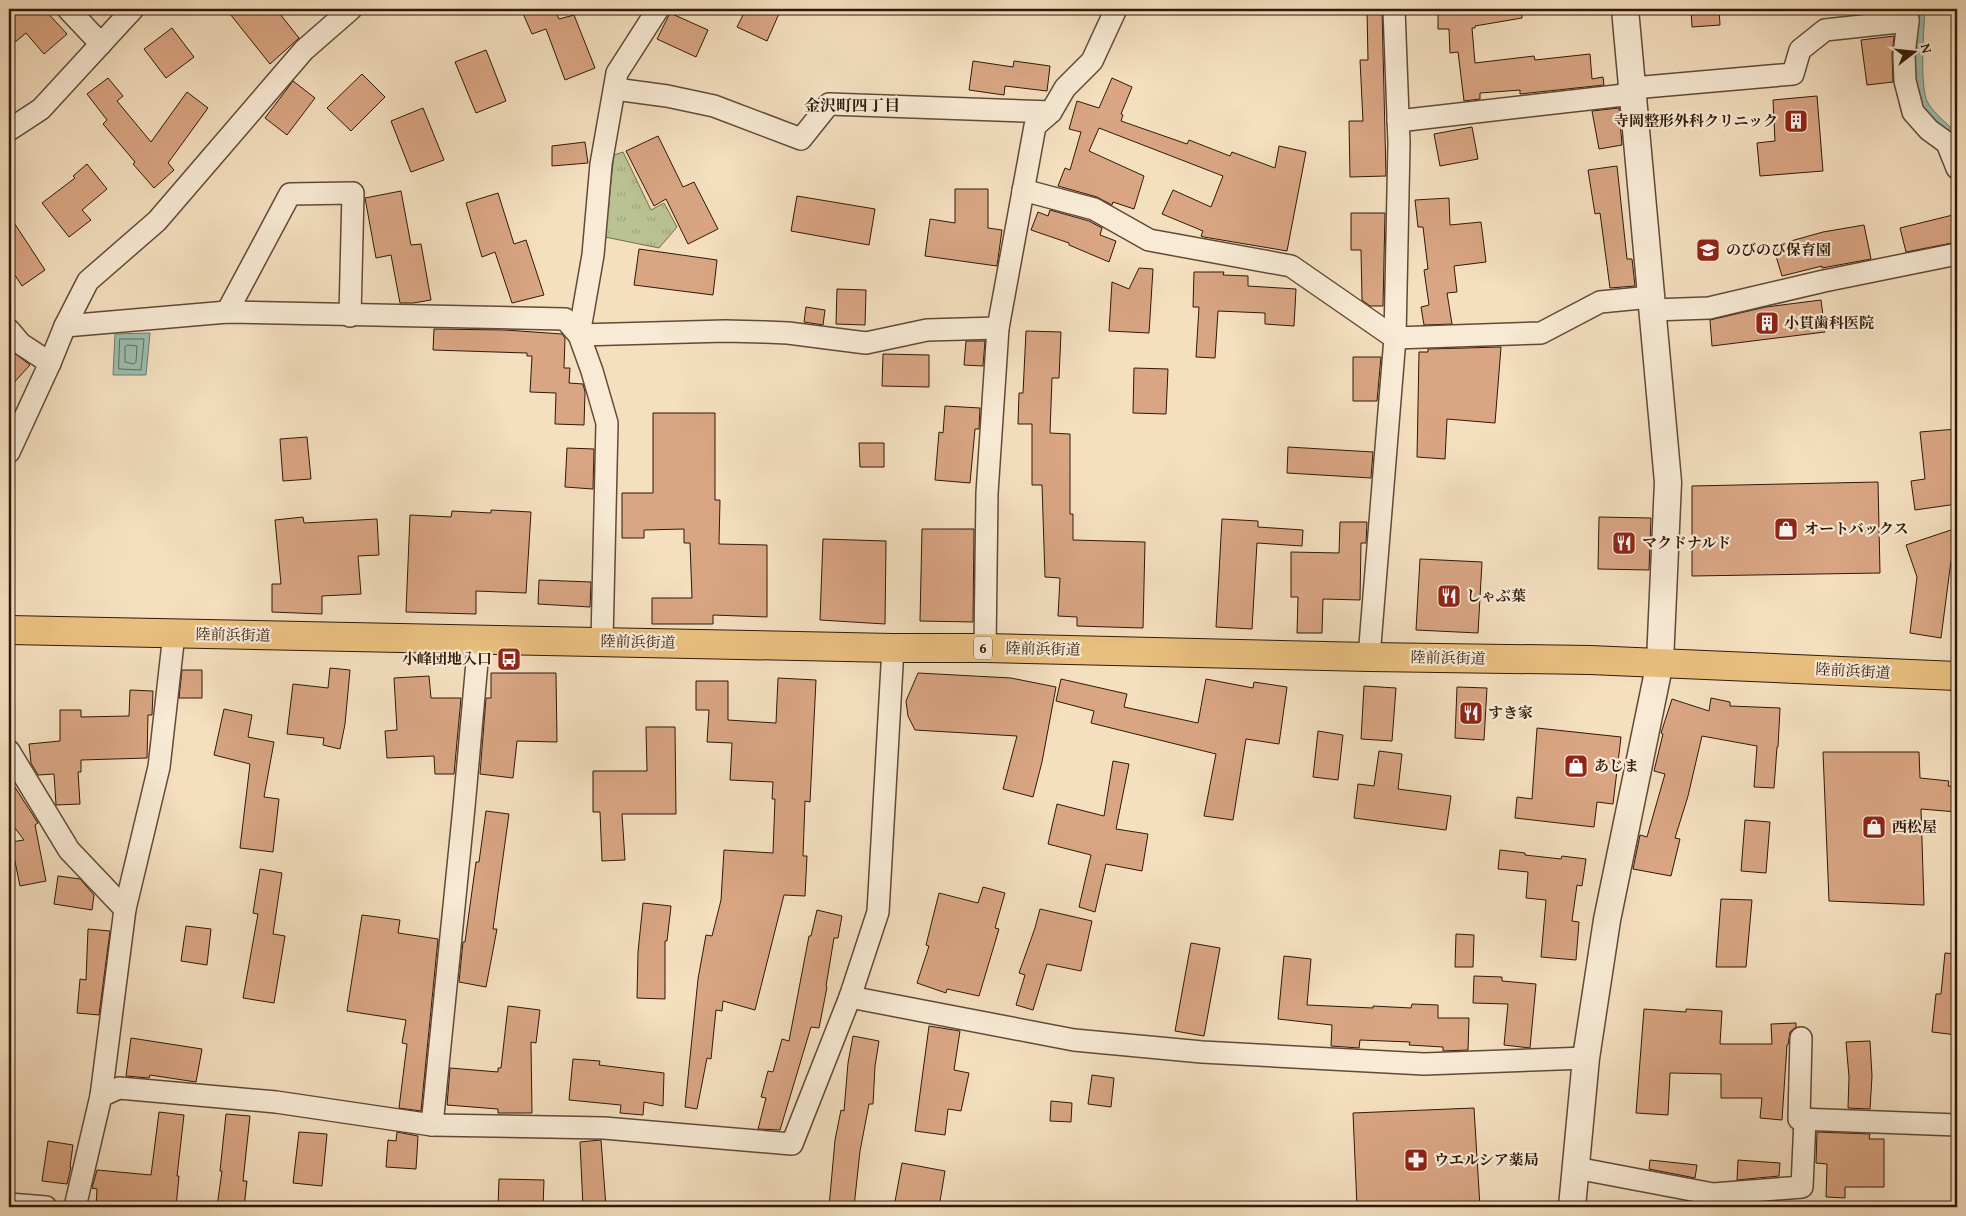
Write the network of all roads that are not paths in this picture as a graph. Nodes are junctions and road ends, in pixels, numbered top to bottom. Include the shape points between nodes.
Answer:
1 (68, 9) edge
2 (133, 9) edge
3 (351, 9) edge
4 (658, 9) edge
5 (1116, 9) edge
6 (1394, 9) edge
7 (1907, 15) edge
8 (1622, 16) edge
9 (101, 44) junction
10 (614, 89) junction
11 (1633, 91) junction
12 (1051, 112) junction
13 (1398, 121) junction
14 (9, 130) edge
15 (1957, 168) edge
16 (1023, 190) junction
17 (1957, 254) edge
18 (1652, 303) junction
19 (227, 312) junction
20 (350, 316) junction
21 (65, 326) junction
22 (998, 328) junction
23 (9, 330) edge
24 (579, 335) junction
25 (1395, 338) junction
26 (50, 363) junction
27 (9, 452) edge
28 (9, 630) edge
29 (174, 634) junction
30 (478, 640) junction
31 (602, 641) junction
32 (893, 648) junction
33 (985, 648) junction
34 (1369, 657) junction
35 (1660, 662) junction
36 (1957, 676) edge
37 (9, 751) edge
38 (125, 909) junction
39 (850, 997) junction
40 (1801, 1038) dead end
41 (1586, 1058) junction
42 (101, 1096) junction
43 (1805, 1119) junction
44 (432, 1124) junction
45 (1957, 1125) edge
46 (1576, 1168) junction
47 (9, 1204) edge
48 (46, 1207) edge
49 (76, 1207) edge
50 (1572, 1207) edge

1 - 9 street
2 - 9 street
3 - 21 street via 304,50 157,222 88,281
4 - 10 street via 617,73
5 - 12 street via 1092,61 1065,88
6 - 13 street
7 - 11 street via 1825,30 1800,50 1793,74
7 - 15 street via 1905,81 1913,112 1929,130 1947,143
8 - 11 street
9 - 14 street via 41,109
10 - 12 street via 714,106 801,139 829,104
10 - 24 street via 601,164 593,255
11 - 13 street
11 - 18 street
12 - 16 street via 1035,126
13 - 25 street
16 - 22 street
16 - 25 street via 1094,209 1149,240 1290,266
17 - 18 street via 1709,308
18 - 25 street via 1600,302 1541,334
18 - 35 street via 1668,482
19 - 20 street
19 - 20 street via 290,194 353,193
19 - 21 street
20 - 24 street via 565,319
21 - 26 street
22 - 24 street via 927,330 866,343 764,332
22 - 33 street via 987,493
23 - 26 street via 21,344
24 - 31 street via 608,423
25 - 34 street
26 - 27 street
28 - 29 highway, 陸前浜街道 / 6
29 - 30 highway, 陸前浜街道 / 6
29 - 38 street via 159,767
30 - 31 highway, 陸前浜街道 / 6
30 - 44 street
31 - 32 highway, 陸前浜街道 / 6
32 - 33 highway, 陸前浜街道 / 6
32 - 39 street via 878,912
33 - 34 highway, 陸前浜街道 / 6
34 - 35 highway, 陸前浜街道 / 6
35 - 36 highway, 陸前浜街道 / 6
35 - 41 street via 1608,920
37 - 38 street via 69,850
38 - 42 street
39 - 41 street via 1074,1040 1202,1052 1424,1064
39 - 44 street via 792,1144 604,1128
40 - 43 street via 1799,1119
41 - 46 street
42 - 44 street via 119,1088 276,1102
42 - 49 street
43 - 45 street
43 - 46 street via 1802,1187 1714,1194
46 - 50 street
47 - 48 street

